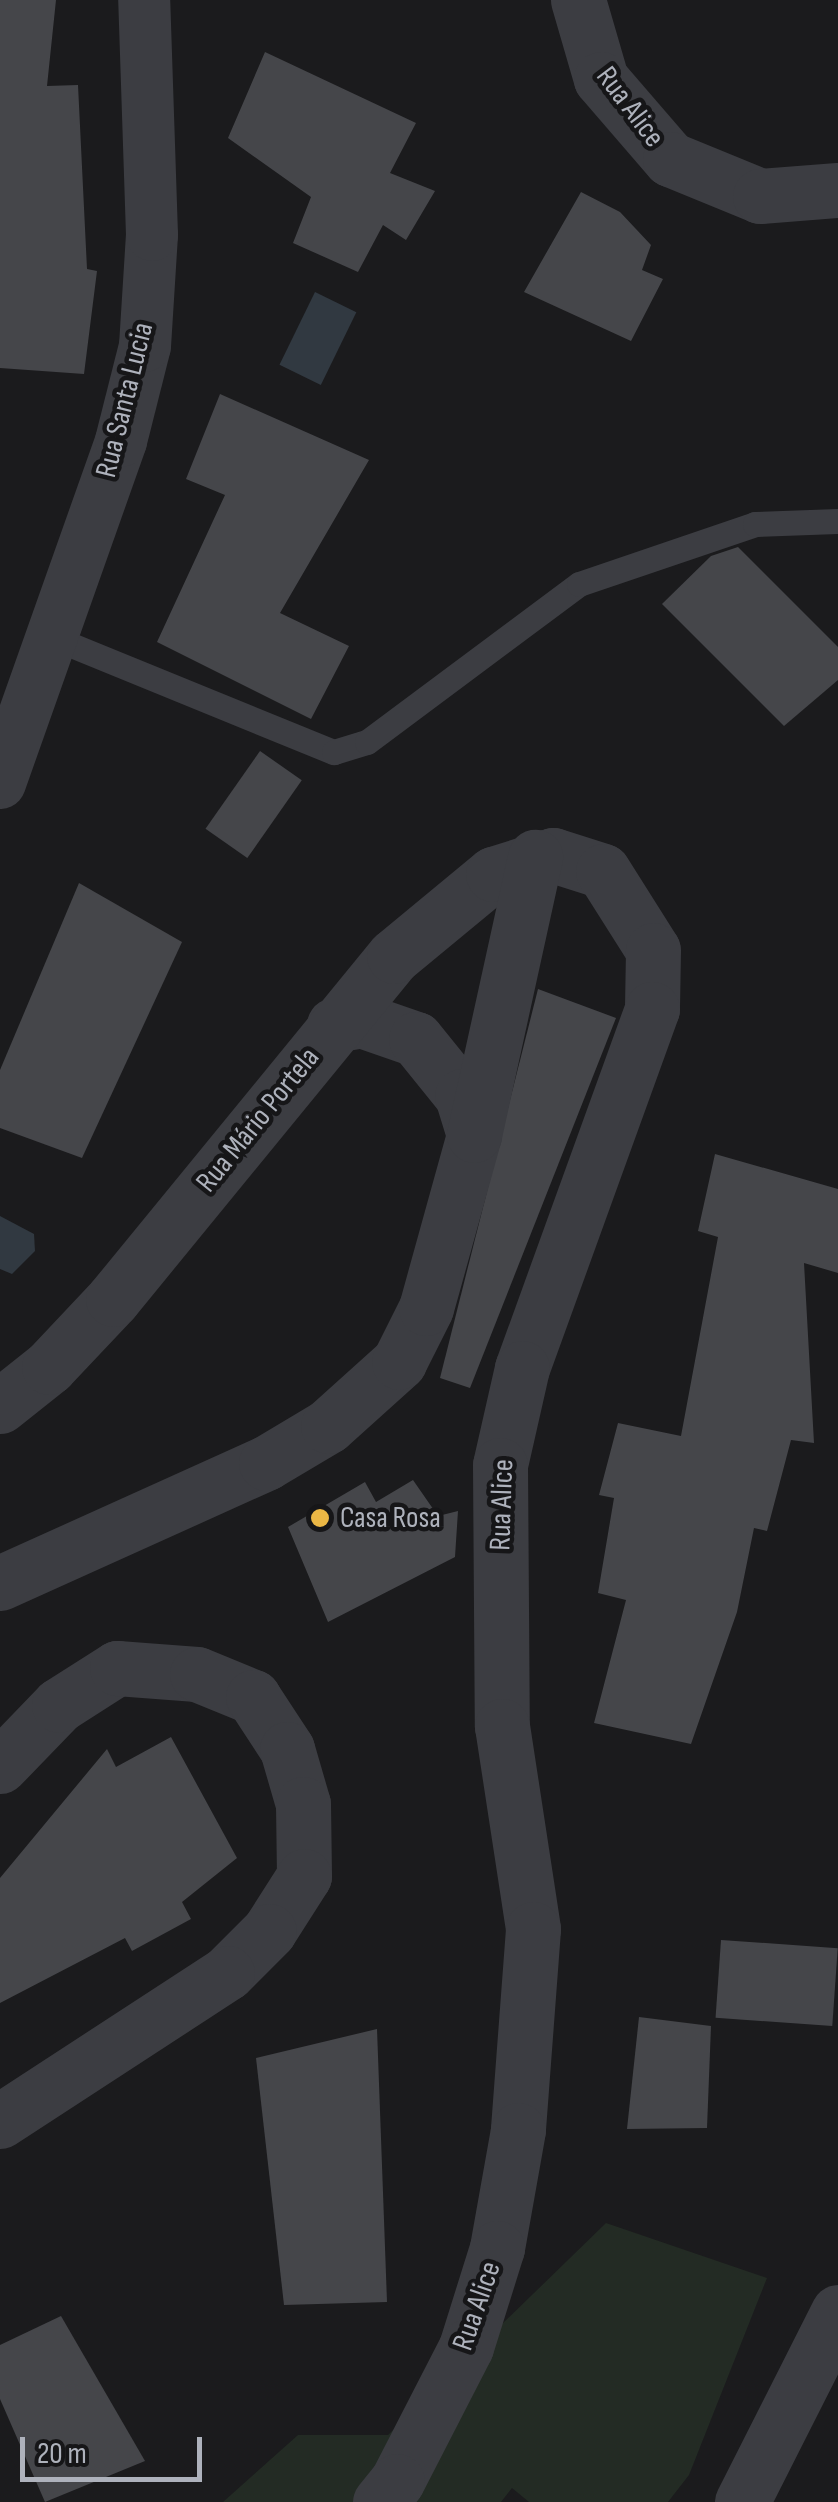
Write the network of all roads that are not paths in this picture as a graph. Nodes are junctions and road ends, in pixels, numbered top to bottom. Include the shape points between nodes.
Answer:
1 (144, 0) edge
2 (578, 0) edge
3 (838, 190) edge
4 (838, 521) edge
5 (54, 638) junction
6 (0, 783) edge
7 (535, 857) junction
8 (334, 1025) junction
9 (474, 1134) junction
10 (2, 1401) edge
11 (0, 1583) edge
12 (0, 1766) edge
13 (0, 2121) edge
14 (838, 2312) edge
15 (380, 2502) edge
16 (742, 2502) edge

1 - 5 street, Rua Santa Lucia via 152,236 145,346 121,441
2 - 3 street, Rua Alice via 600,80 670,159 760,196
4 - 5 lane via 755,524 580,584 367,742 334,752
5 - 6 street, Rua Santa Lucia
7 - 8 street, Rua Mário Portela via 493,874 449,908 394,956
7 - 9 street
7 - 15 street, Rua Alice via 589,864 628,902 653,950 652,1009 522,1368 500,1465 502,1726 533,1928 518,2130 497,2248 466,2346 398,2481
8 - 9 street via 361,1020 416,1039 462,1096
8 - 10 street, Rua Mário Portela via 113,1299
9 - 11 street via 426,1308 399,1362 370,1393 266,1462
12 - 13 street via 59,1705 117,1668 197,1674 252,1697 286,1748 303,1804 304,1876 269,1932 226,1972
14 - 16 street

